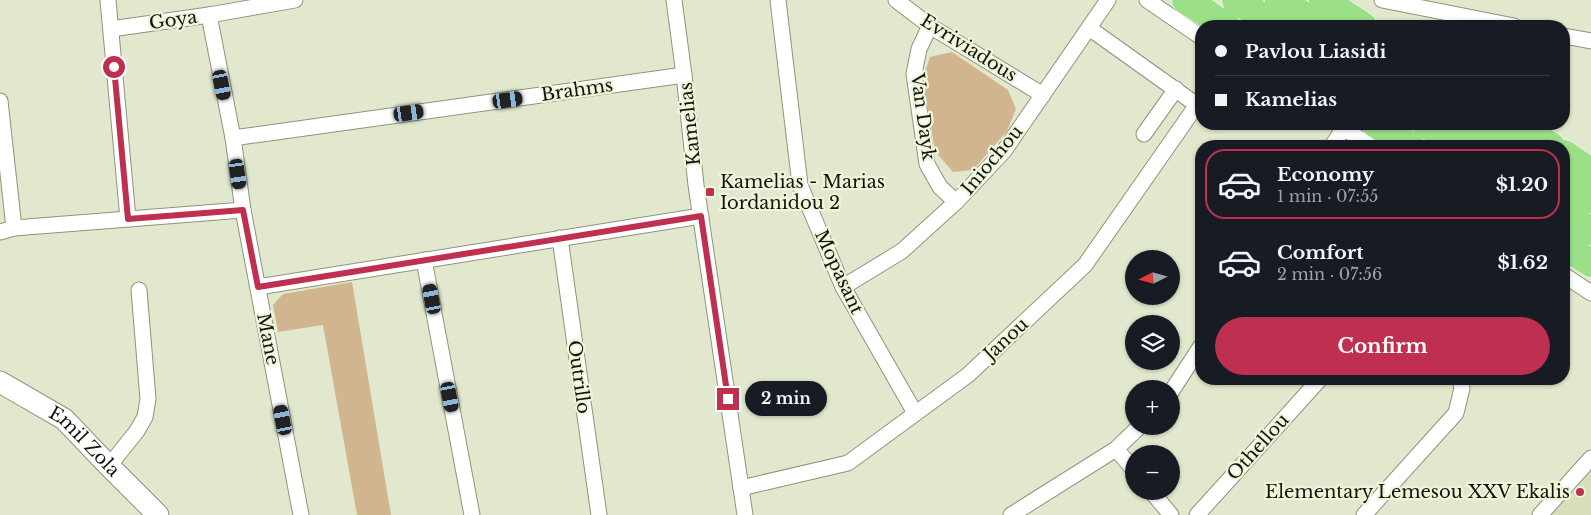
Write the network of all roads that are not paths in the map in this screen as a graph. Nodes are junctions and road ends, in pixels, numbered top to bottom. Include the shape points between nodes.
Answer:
1 (108, 0) edge
2 (295, 0) edge
3 (674, 0) edge
4 (778, 0) edge
5 (896, 0) edge
6 (1108, 0) edge
7 (1147, 0) edge
8 (1186, 0) edge
9 (1236, 0) edge
10 (1279, 0) edge
11 (1323, 0) edge
12 (1382, 0) edge
13 (209, 15) junction
14 (1217, 20) edge
15 (1268, 20) edge
16 (1311, 20) edge
17 (1354, 20) edge
18 (1484, 20) edge
19 (930, 26) junction
20 (1088, 28) junction
21 (111, 29) junction
22 (1195, 32) edge
23 (1570, 37) edge
24 (1591, 42) edge
25 (684, 75) junction
26 (1176, 89) junction
27 (1043, 95) junction
28 (0, 100) edge
29 (1195, 100) edge
30 (1195, 108) edge
31 (1346, 130) edge
32 (1386, 130) edge
33 (1436, 130) edge
34 (1483, 130) edge
35 (1526, 130) edge
36 (1144, 134) dead end
37 (233, 138) junction
38 (1362, 140) edge
39 (1401, 140) edge
40 (1451, 140) edge
41 (1498, 140) edge
42 (1541, 140) edge
43 (1570, 158) edge
44 (1591, 172) edge
45 (1570, 186) edge
46 (1591, 199) edge
47 (956, 202) junction
48 (243, 210) junction
49 (701, 216) junction
50 (1570, 217) edge
51 (128, 219) junction
52 (7, 230) edge
53 (1591, 231) edge
54 (560, 238) junction
55 (1570, 250) edge
56 (424, 260) junction
57 (1591, 263) edge
58 (1570, 279) edge
59 (258, 287) junction
60 (843, 287) junction
61 (139, 290) dead end
62 (1591, 293) edge
63 (1195, 355) edge
64 (1179, 380) edge
65 (0, 382) edge
66 (1315, 385) edge
67 (1461, 385) edge
68 (916, 413) junction
69 (1131, 435) edge
70 (1116, 449) junction
71 (1591, 458) edge
72 (1125, 460) edge
73 (109, 466) junction
74 (741, 488) junction
75 (1158, 500) edge
76 (158, 515) edge
77 (301, 515) edge
78 (472, 515) edge
79 (599, 515) edge
80 (745, 515) edge
81 (1011, 515) edge
82 (1171, 515) edge
83 (1196, 515) edge
84 (1364, 515) edge
85 (1540, 515) edge

1 - 21 street
2 - 13 street, Goya
3 - 25 street, Kamelias
4 - 60 street, Mopasant via 800,185
5 - 19 street, Evriviadous
6 - 20 street, Iniochou
7 - 22 street
8 - 14 highway
9 - 15 highway
10 - 16 highway
11 - 17 highway
12 - 18 street
13 - 21 street, Goya
13 - 37 street, Mane
19 - 27 street, Evriviadous
19 - 47 street, Van Dayk via 919,49 914,74 927,164 940,187
20 - 26 street
20 - 27 street, Iniochou
21 - 51 street
23 - 24 street
25 - 37 street, Brahms
25 - 49 street, Kamelias
26 - 29 street
26 - 36 street
27 - 47 street, Iniochou via 1004,151
28 - 52 street
30 - 68 street, Janou via 1084,265 968,375
31 - 38 street
32 - 39 highway
33 - 40 highway
34 - 41 highway
35 - 42 highway
37 - 48 street, Mane
43 - 44 highway
45 - 46 highway
47 - 60 street, Iniochou via 902,251
48 - 51 street
48 - 59 street, Mane
49 - 54 street
49 - 74 street, Kamelias
50 - 53 highway
51 - 52 street
54 - 56 street
54 - 79 street, Outrillo
55 - 57 highway
56 - 59 street
56 - 78 street
58 - 62 street
59 - 77 street, Mane
60 - 68 street, Mopasant
61 - 73 street via 148,398 145,417
63 - 64 street
65 - 73 street, Emil Zola via 64,419
66 - 83 street, Othellou
67 - 84 street via 1456,413
68 - 74 street, Janou via 848,463
69 - 70 street
70 - 72 street
70 - 81 street
71 - 85 street
73 - 76 street, Emil Zola
74 - 80 street, Kamelias
75 - 82 street

